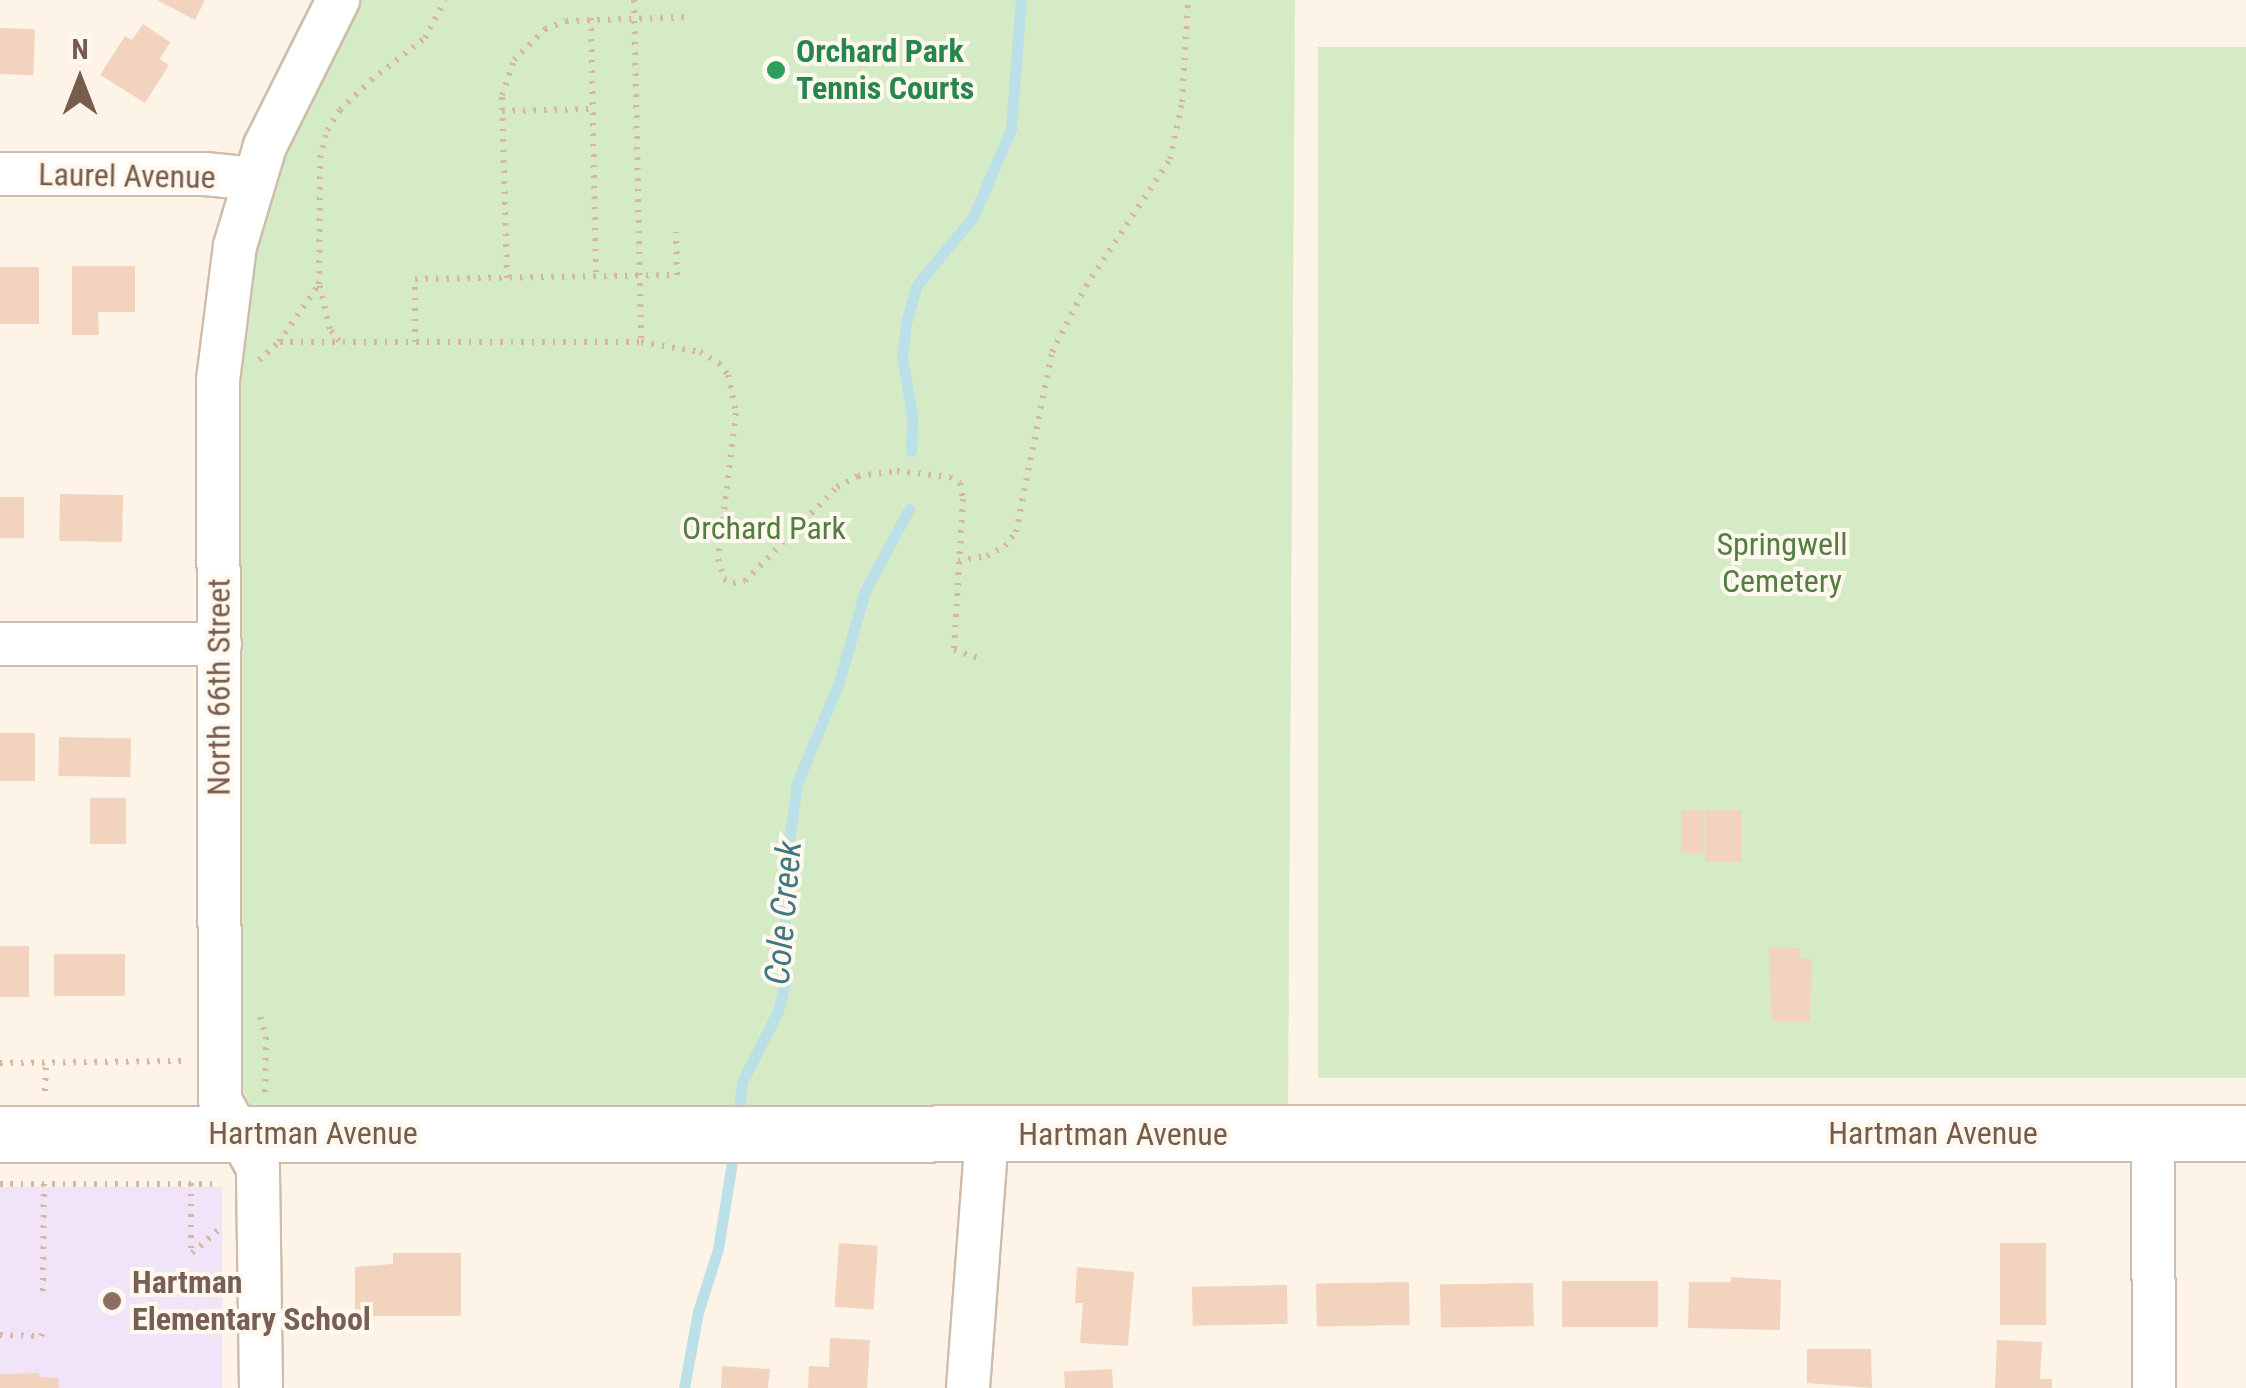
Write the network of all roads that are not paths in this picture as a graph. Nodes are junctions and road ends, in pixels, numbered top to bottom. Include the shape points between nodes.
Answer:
1 (338, 0) edge
2 (0, 174) edge
3 (255, 180) junction
4 (0, 644) edge
5 (220, 644) junction
6 (2153, 1133) junction
7 (2246, 1133) edge
8 (0, 1134) edge
9 (987, 1134) junction
10 (232, 1158) junction
11 (261, 1388) edge
12 (968, 1388) edge
13 (2154, 1388) edge

1 - 3 street, North 66th Street via 285,98
2 - 3 street, Laurel Avenue
3 - 5 street, North 66th Street via 235,246 220,360
4 - 5 street
5 - 10 street, North 66th Street via 220,1100
6 - 7 main road, Hartman Avenue
6 - 9 main road, Hartman Avenue
6 - 13 street
8 - 10 main road, Hartman Avenue
9 - 10 main road, Hartman Avenue via 647,1133
9 - 12 street
10 - 11 street, North 66th Street via 258,1168

